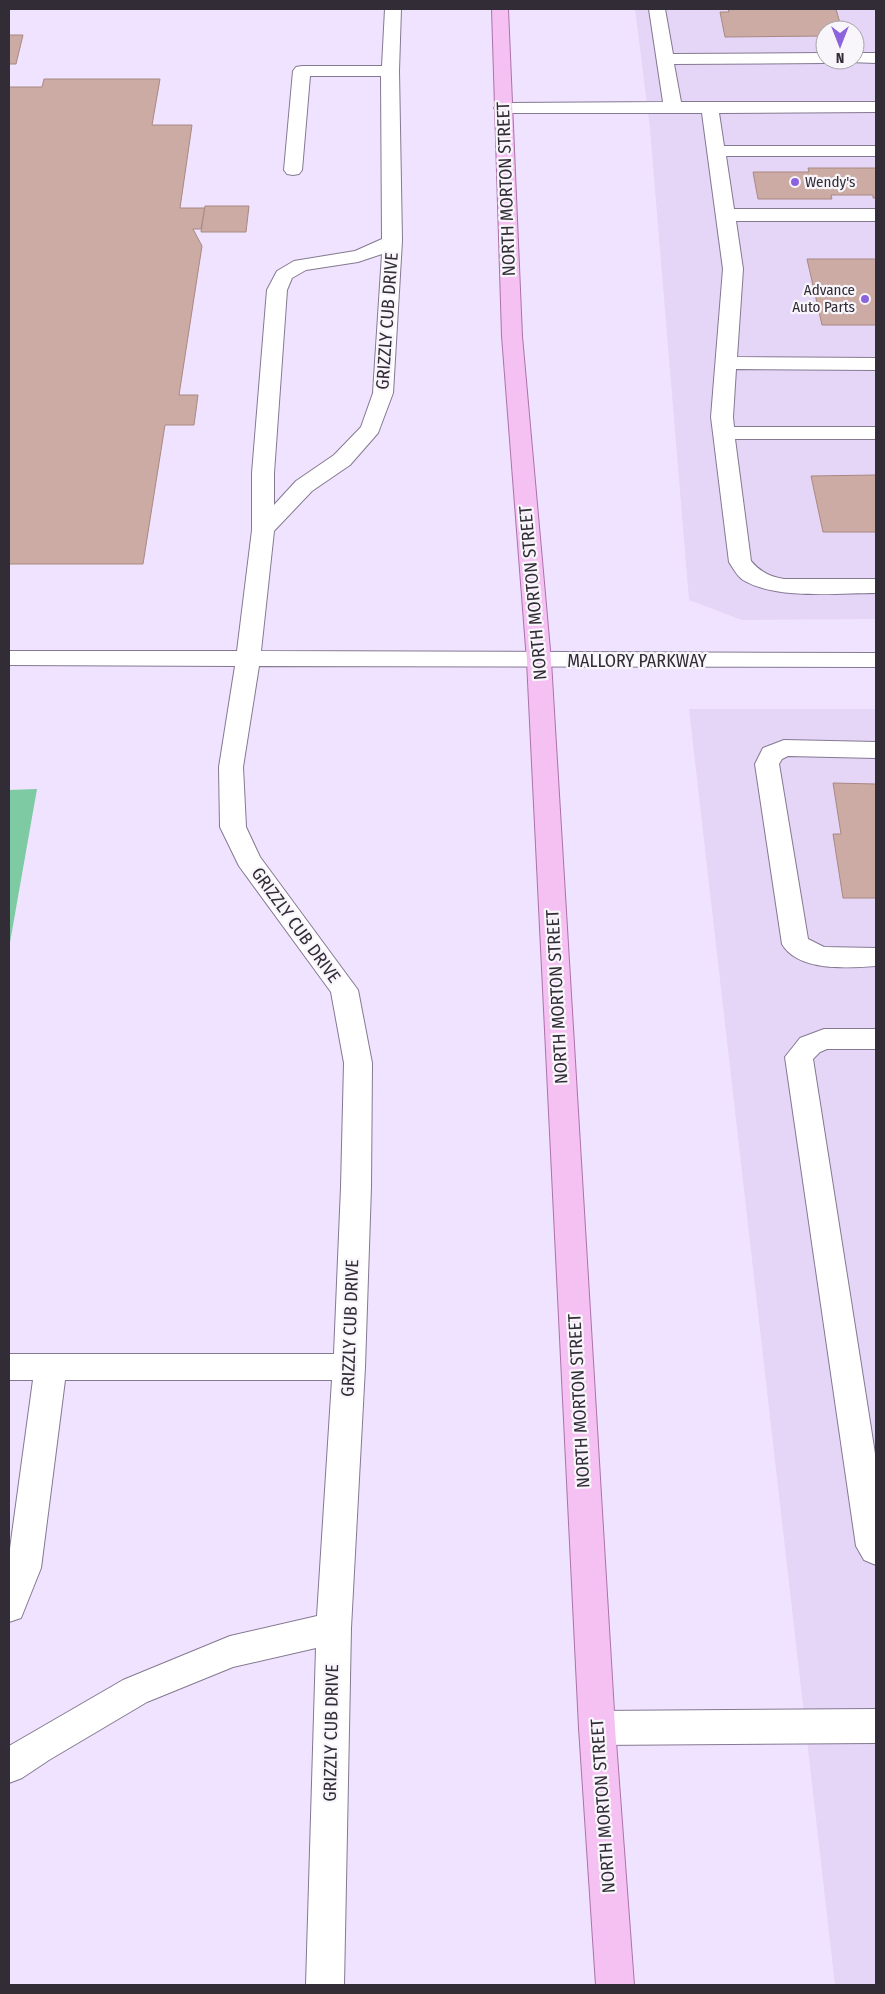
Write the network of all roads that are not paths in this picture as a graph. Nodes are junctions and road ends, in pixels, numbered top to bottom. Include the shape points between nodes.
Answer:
1 (393, 9) edge
2 (500, 9) edge
3 (657, 9) edge
4 (815, 58) edge
5 (665, 59) junction
6 (390, 71) junction
7 (876, 107) edge
8 (503, 108) junction
9 (673, 108) junction
10 (710, 108) junction
11 (716, 151) junction
12 (876, 151) edge
13 (293, 170) dead end
14 (724, 215) junction
15 (876, 215) edge
16 (392, 241) junction
17 (726, 363) junction
18 (876, 364) edge
19 (724, 433) junction
20 (876, 433) edge
21 (263, 530) junction
22 (876, 586) edge
23 (9, 658) edge
24 (248, 660) junction
25 (876, 660) edge
26 (539, 661) junction
27 (876, 750) edge
28 (876, 957) edge
29 (876, 1039) edge
30 (9, 1367) edge
31 (51, 1367) junction
32 (349, 1367) junction
33 (876, 1550) edge
34 (9, 1607) edge
35 (334, 1628) junction
36 (876, 1726) edge
37 (597, 1728) junction
38 (9, 1766) edge
39 (325, 1985) edge
40 (615, 1985) edge

1 - 6 street, GRIZZLY CUB DRIVE
2 - 8 main road, NORTH MORTON STREET
3 - 5 street
4 - 5 street
5 - 9 street
6 - 13 street via 302,71
6 - 16 street, GRIZZLY CUB DRIVE
7 - 10 street
8 - 9 street
8 - 26 main road, NORTH MORTON STREET via 512,336
9 - 10 street
10 - 11 street
11 - 12 street
11 - 14 street
14 - 15 street
14 - 17 street via 733,269
16 - 21 street, GRIZZLY CUB DRIVE via 383,392 371,429 342,460 304,486
16 - 21 street via 358,256 301,266 284,275 276,290 263,473
17 - 18 street
17 - 19 street
19 - 20 street
19 - 22 street via 740,562 749,574 767,583 784,586
21 - 24 street, GRIZZLY CUB DRIVE
23 - 24 street, MALLORY PARKWAY
24 - 26 street, MALLORY PARKWAY
24 - 32 street, GRIZZLY CUB DRIVE via 231,767 233,826 248,860 344,990 358,1063
25 - 26 street, MALLORY PARKWAY
26 - 37 main road, NORTH MORTON STREET
27 - 28 street via 784,748 772,754 767,764 795,944 820,957
29 - 33 street via 824,1039 810,1045 799,1057
30 - 31 street
31 - 32 street
31 - 34 street via 24,1568
32 - 35 street, GRIZZLY CUB DRIVE
35 - 38 street via 230,1652 136,1691
35 - 39 street, GRIZZLY CUB DRIVE
36 - 37 street
37 - 40 main road, NORTH MORTON STREET

